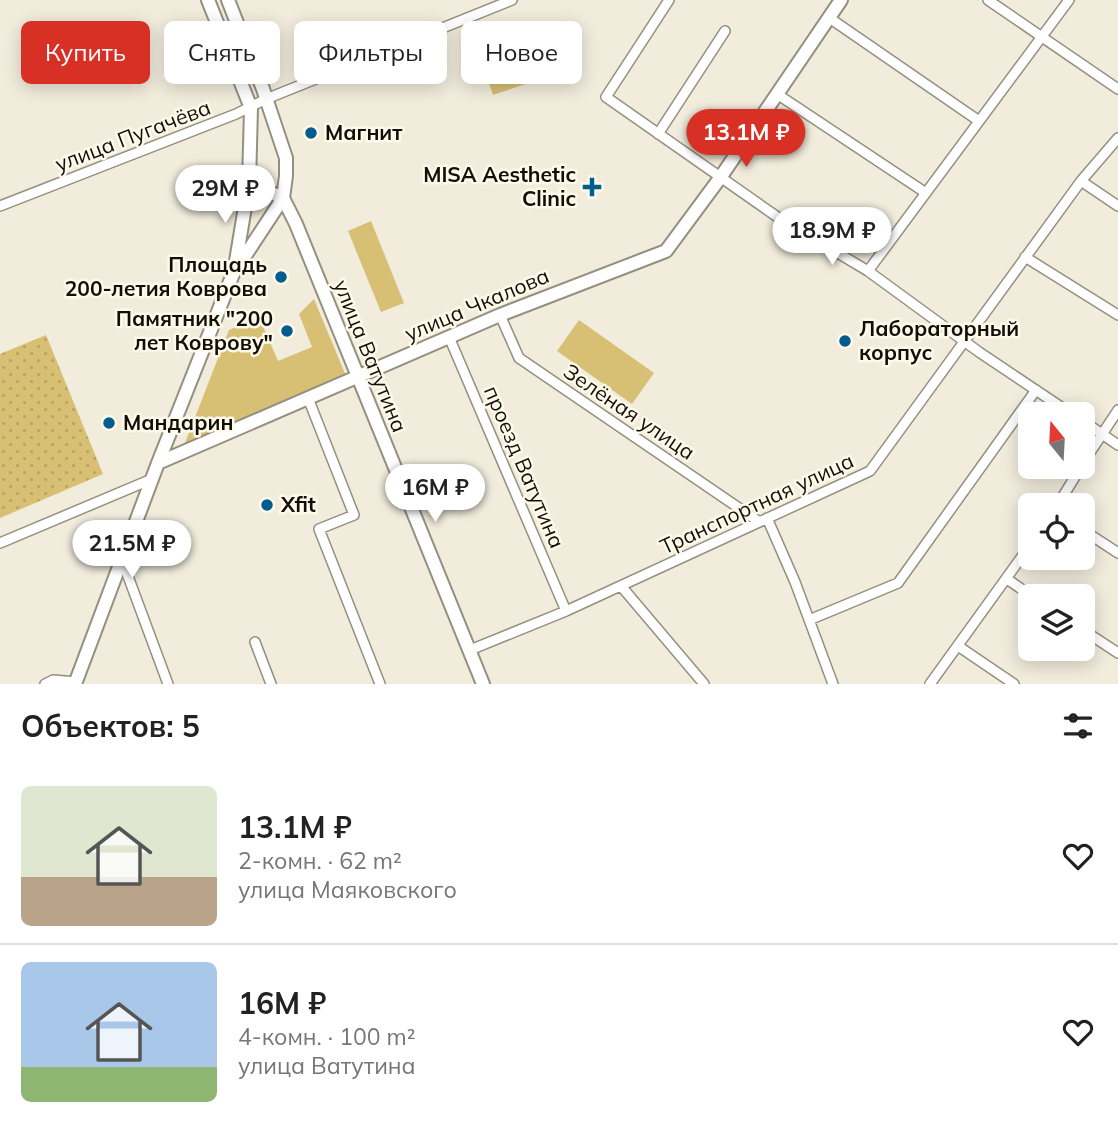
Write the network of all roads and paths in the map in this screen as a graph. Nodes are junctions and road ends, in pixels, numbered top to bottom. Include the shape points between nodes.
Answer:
1 (208, 0) edge
2 (228, 0) edge
3 (512, 0) edge
4 (669, 0) edge
5 (840, 0) edge
6 (988, 0) edge
7 (1069, 0) edge
8 (828, 17) junction
9 (725, 31) dead end
10 (1044, 37) junction
11 (1118, 89) edge
12 (776, 94) junction
13 (266, 99) junction
14 (251, 108) junction
15 (979, 121) junction
16 (658, 134) junction
17 (1118, 138) edge
18 (720, 178) junction
19 (1081, 181) junction
20 (249, 183) junction
21 (926, 193) junction
22 (283, 198) junction
23 (0, 206) edge
24 (1118, 206) edge
25 (1025, 257) junction
26 (868, 271) junction
27 (233, 274) junction
28 (500, 315) junction
29 (1118, 315) edge
30 (449, 337) junction
31 (964, 341) junction
32 (358, 376) junction
33 (1036, 390) junction
34 (308, 398) junction
35 (1054, 402) edge
36 (1118, 410) edge
37 (1096, 429) edge
38 (1102, 433) junction
39 (1096, 443) edge
40 (1118, 445) edge
41 (158, 463) junction
42 (152, 479) junction
43 (762, 520) junction
44 (1095, 538) edge
45 (0, 543) edge
46 (1118, 553) edge
47 (122, 560) junction
48 (1018, 563) edge
49 (1007, 579) junction
50 (621, 586) junction
51 (1018, 587) edge
52 (566, 611) junction
53 (809, 620) junction
54 (1095, 638) edge
55 (255, 642) dead end
56 (958, 646) junction
57 (470, 650) junction
58 (1118, 653) edge
59 (76, 683) edge
60 (45, 684) edge
61 (168, 684) edge
62 (271, 684) edge
63 (380, 684) edge
64 (483, 684) edge
65 (704, 684) edge
66 (834, 684) edge
67 (930, 684) edge
68 (1014, 684) edge

1 - 14 street
2 - 13 street
3 - 13 street, улица Пугачёва
4 - 16 street via 606,97
5 - 8 street, улица Чкалова
6 - 10 street
7 - 10 street
8 - 12 street, улица Чкалова
8 - 15 street
9 - 16 street
10 - 11 street
10 - 15 street
12 - 18 street, улица Чкалова
12 - 21 street
13 - 14 street, улица Пугачёва
13 - 22 street via 286,158
14 - 20 street
14 - 23 street, улица Пугачёва
15 - 21 street
16 - 18 street
17 - 19 street, Транспортная улица
18 - 26 street
18 - 28 street, улица Чкалова via 666,251
19 - 24 street
19 - 25 street, Транспортная улица
20 - 22 street
20 - 27 street
21 - 26 street
22 - 27 street
22 - 32 street, улица Ватутина
25 - 29 street
25 - 31 street, Транспортная улица
26 - 31 street
27 - 41 street
28 - 30 street, улица Чкалова
28 - 43 street, Зелёная улица via 519,358
30 - 32 street, улица Чкалова
30 - 52 street, проезд Ватутина
31 - 33 street
31 - 43 street, Транспортная улица via 870,471
32 - 34 street, улица Чкалова
32 - 57 street, улица Ватутина
33 - 35 street
33 - 53 street via 898,583
34 - 41 street, улица Чкалова
34 - 63 street via 354,515 319,529
36 - 38 street
37 - 38 street
38 - 39 street
38 - 40 street
41 - 42 street
42 - 45 street
42 - 47 street
43 - 50 street, Транспортная улица
43 - 53 street
44 - 46 street
47 - 59 street
47 - 61 street
48 - 49 street
49 - 51 street
49 - 56 street
50 - 52 street, Транспортная улица
50 - 65 street
52 - 57 street, Транспортная улица
53 - 66 street
54 - 58 street
55 - 62 street
56 - 67 street
56 - 68 street
57 - 64 street, улица Ватутина
59 - 60 street via 53,680

